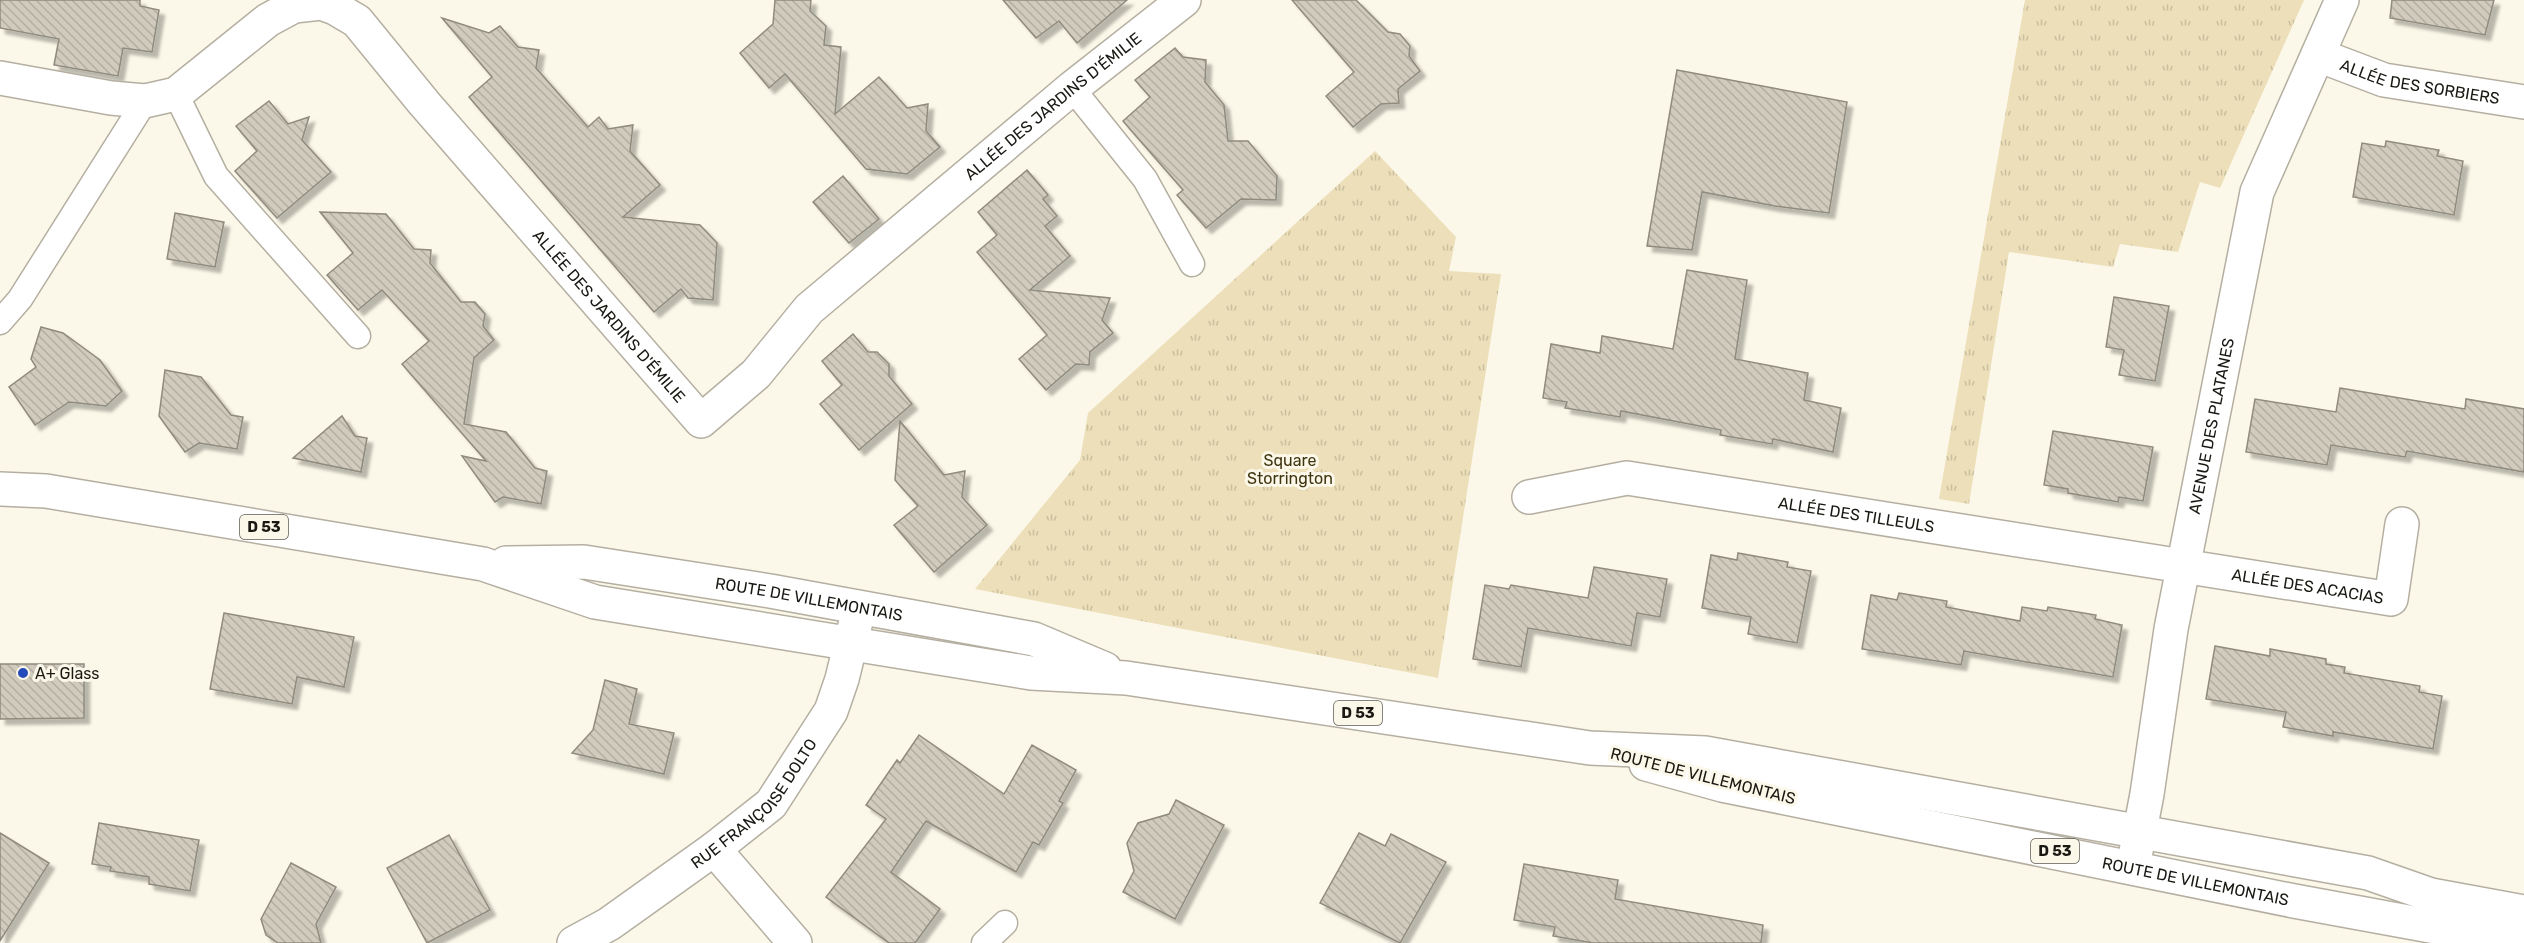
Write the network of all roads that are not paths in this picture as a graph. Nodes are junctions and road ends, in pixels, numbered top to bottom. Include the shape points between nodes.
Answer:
1 (1184, 0) edge
2 (2342, 0) edge
3 (2318, 55) junction
4 (0, 78) edge
5 (1072, 88) junction
6 (161, 98) junction
7 (2524, 102) edge
8 (1192, 264) dead end
9 (0, 322) edge
10 (358, 336) dead end
11 (0, 475) edge
12 (0, 489) edge
13 (46, 491) junction
14 (1529, 496) dead end
15 (2402, 524) dead end
16 (483, 564) junction
17 (2183, 568) junction
18 (860, 609) junction
19 (852, 644) junction
20 (1125, 678) junction
21 (1590, 748) junction
22 (2140, 830) junction
23 (714, 849) junction
24 (2133, 867) junction
25 (2524, 912) edge
26 (1005, 924) dead end
27 (574, 943) edge
28 (795, 943) edge
29 (984, 943) edge
30 (2523, 943) edge

1 - 5 main road, ALLÉE DES JARDINS D'ÉMILIE
2 - 3 main road, AVENUE DES PLATANES
3 - 7 main road, ALLÉE DES SORBIERS via 2384,80
3 - 17 main road, AVENUE DES PLATANES via 2257,192
4 - 6 main road via 111,98
5 - 6 main road, ALLÉE DES JARDINS D'ÉMILIE via 809,309 756,374 701,421 357,21 321,3 294,6 268,20
5 - 8 lane via 1145,179
6 - 9 lane
6 - 10 lane via 216,176
11 - 13 main road, ROUTE DE VILLEMONTAIS / D 53
12 - 13 main road, ROUTE DE VILLEMONTAIS / D 53
13 - 16 main road, ROUTE DE VILLEMONTAIS / D 53
14 - 17 main road, ALLÉE DES TILLEULS via 1627,478
15 - 17 main road, ALLÉE DES ACACIAS via 2391,599
16 - 18 main road, ROUTE DE VILLEMONTAIS / D 53 via 585,562
16 - 19 main road, ROUTE DE VILLEMONTAIS / D 53 via 595,602
17 - 22 main road, AVENUE DES PLATANES
18 - 19 main road, RUE FRANÇOISE DOLTO
18 - 20 main road, ROUTE DE VILLEMONTAIS / D 53 via 1034,639
19 - 20 main road, ROUTE DE VILLEMONTAIS / D 53 via 1031,673
19 - 23 main road, RUE FRANÇOISE DOLTO via 831,711 771,804
20 - 21 main road, ROUTE DE VILLEMONTAIS / D 53
21 - 22 main road, ROUTE DE VILLEMONTAIS / D 53 via 1705,753
21 - 24 main road, ROUTE DE VILLEMONTAIS / D 53 via 1722,785
22 - 24 main road, AVENUE DES PLATANES
22 - 25 main road, ROUTE DE VILLEMONTAIS / D 53 via 2368,873 2431,895
23 - 27 main road, RUE FRANÇOISE DOLTO via 609,924
23 - 28 main road
24 - 30 main road, ROUTE DE VILLEMONTAIS / D 53
26 - 29 lane

